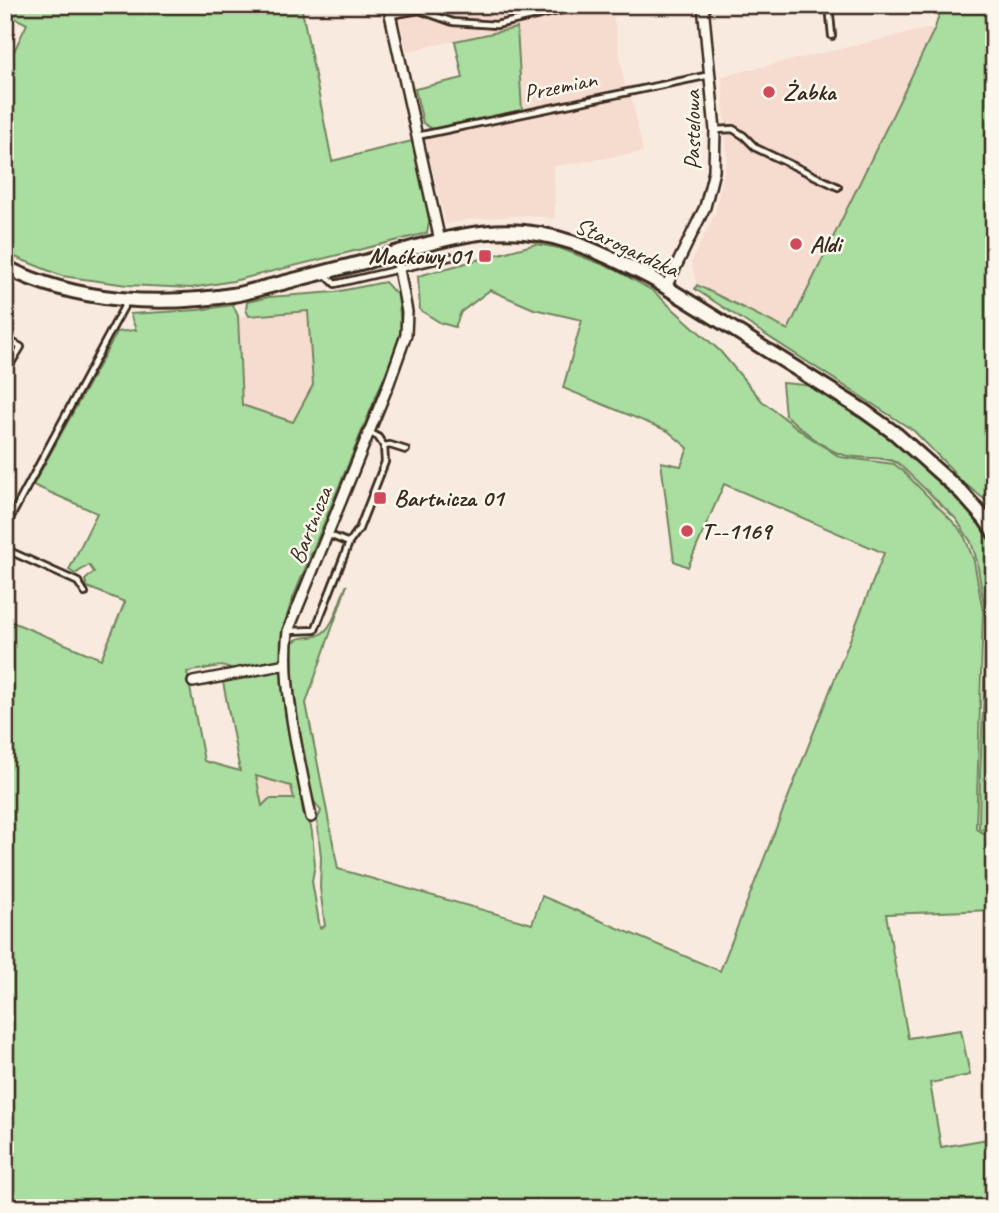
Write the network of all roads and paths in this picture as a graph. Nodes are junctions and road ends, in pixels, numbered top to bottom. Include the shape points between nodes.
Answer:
1 (584, 5) edge
2 (703, 5) edge
3 (829, 5) edge
4 (389, 10) edge
5 (832, 36) dead end
6 (711, 75) junction
7 (715, 130) junction
8 (416, 136) junction
9 (838, 187) dead end
10 (440, 241) junction
11 (396, 253) junction
12 (451, 257) dead end
13 (5, 267) edge
14 (400, 269) junction
15 (324, 273) junction
16 (666, 287) junction
17 (128, 300) junction
18 (5, 338) edge
19 (5, 373) edge
20 (369, 432) junction
21 (384, 446) junction
22 (406, 450) dead end
23 (5, 528) edge
24 (994, 533) edge
25 (327, 534) junction
26 (349, 543) junction
27 (5, 549) edge
28 (85, 593) dead end
29 (288, 631) junction
30 (286, 664) junction
31 (193, 682) dead end
32 (311, 817) dead end

1 - 4 lane via 496,25 453,22 419,10
2 - 6 street, Pastelowa
3 - 5 lane
4 - 8 street
6 - 7 street, Pastelowa
6 - 8 lane, Przemian
7 - 9 lane via 733,129 756,148
7 - 16 street, Pastelowa via 714,171 705,207
8 - 10 street
10 - 11 main road, Starogardzka
10 - 16 main road, Starogardzka via 522,232 556,237 619,261
11 - 14 street, Bartnicza
11 - 15 main road, Starogardzka
12 - 14 lane
13 - 17 main road, Starogardzka via 63,287
14 - 15 lane via 335,284
14 - 20 street, Bartnicza via 406,335
15 - 17 main road, Starogardzka via 209,299
16 - 24 main road, Starogardzka via 896,433 961,492
17 - 23 lane
18 - 19 lane via 21,347
20 - 21 lane
20 - 25 street, Bartnicza
21 - 22 lane
21 - 26 lane via 385,462
25 - 26 lane
25 - 29 street, Bartnicza
26 - 29 lane via 315,630
27 - 28 lane via 79,582
29 - 30 street, Bartnicza
30 - 31 street
30 - 32 street, Bartnicza

